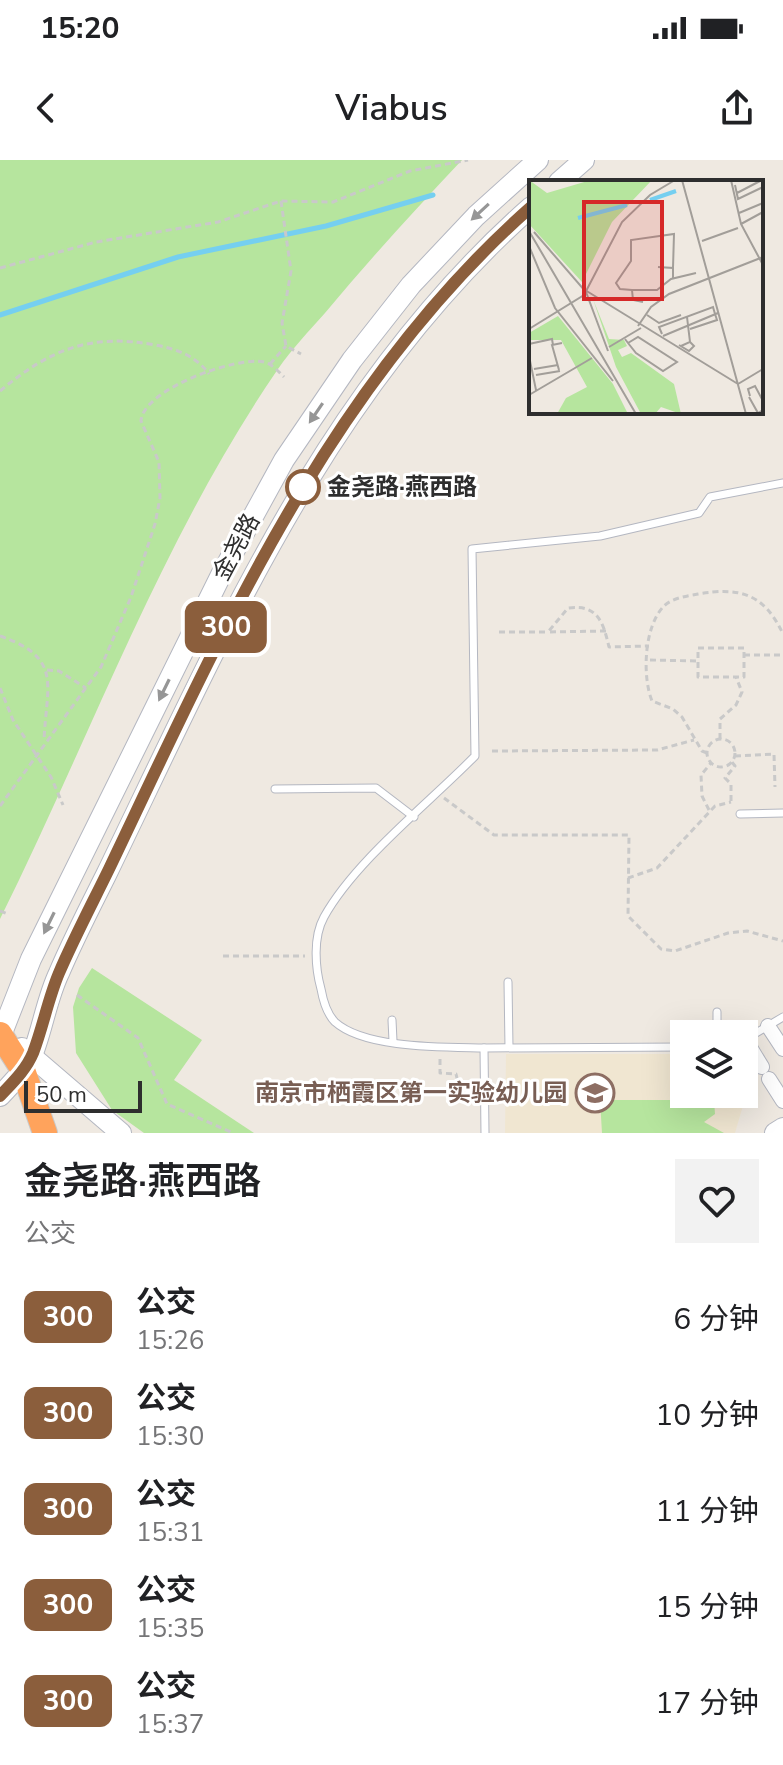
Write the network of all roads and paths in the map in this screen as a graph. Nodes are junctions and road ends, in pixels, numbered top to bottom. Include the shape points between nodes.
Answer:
1 (468, 160) edge
2 (538, 160) edge
3 (584, 160) edge
4 (561, 180) edge
5 (281, 201) junction
6 (529, 209) edge
7 (0, 268) edge
8 (286, 346) junction
9 (301, 354) dead end
10 (270, 364) junction
11 (209, 374) junction
12 (284, 377) dead end
13 (0, 391) edge
14 (783, 483) edge
15 (781, 624) edge
16 (606, 631) junction
17 (499, 632) dead end
18 (548, 632) junction
19 (783, 634) edge
20 (0, 636) edge
21 (649, 646) junction
22 (744, 655) junction
23 (783, 655) edge
24 (648, 660) junction
25 (698, 661) junction
26 (46, 670) junction
27 (736, 677) junction
28 (0, 688) edge
29 (86, 688) junction
30 (720, 739) junction
31 (694, 740) junction
32 (44, 741) junction
33 (492, 751) dead end
34 (707, 753) junction
35 (37, 755) junction
36 (735, 756) junction
37 (732, 762) junction
38 (711, 763) junction
39 (775, 787) dead end
40 (275, 789) dead end
41 (439, 793) junction
42 (63, 805) dead end
43 (0, 806) edge
44 (710, 811) junction
45 (783, 813) edge
46 (740, 814) dead end
47 (414, 817) junction
48 (628, 878) junction
49 (0, 911) edge
50 (8, 914) dead end
51 (783, 941) edge
52 (317, 955) junction
53 (223, 956) dead end
54 (508, 982) dead end
55 (77, 995) dead end
56 (717, 1012) dead end
57 (783, 1017) edge
58 (392, 1020) dead end
59 (717, 1020) edge
60 (768, 1026) junction
61 (758, 1032) edge
62 (1, 1036) edge
63 (393, 1041) junction
64 (439, 1047) junction
65 (509, 1047) junction
66 (670, 1047) edge
67 (484, 1048) junction
68 (783, 1049) edge
69 (758, 1061) edge
70 (28, 1062) junction
71 (458, 1082) dead end
72 (0, 1096) edge
73 (783, 1101) edge
74 (783, 1128) edge
75 (45, 1133) edge
76 (121, 1133) edge
77 (233, 1133) edge
78 (485, 1133) edge
79 (775, 1133) edge

1 - 5 path via 410,171 333,202
2 -> 62 main road, 金尧路 via 411,285 284,460 222,573 38,945
3 - 4 main road
5 - 7 path via 218,222 96,242
5 - 8 path via 291,282 282,323
6 - 70 main road, 金尧路 via 448,288 336,431 220,639 58,975
8 - 9 path
8 - 10 path
10 - 11 path via 246,363
10 - 12 path
11 - 13 path via 193,357 172,349 100,339 68,349
11 - 29 path via 165,388 141,413 161,476 155,524 123,619
14 - 41 lane via 710,497 699,513 600,536 472,549 475,756
15 - 19 path
15 - 21 path via 739,590 696,594 664,606
16 - 18 path
16 - 18 path via 595,611 583,606 568,608
16 - 21 path via 609,647
17 - 18 path
20 - 26 path via 25,644
21 - 24 path
22 - 23 path
22 - 25 path via 744,648 698,648
22 - 27 path via 744,677
24 - 25 path
24 - 31 path via 652,701 673,709
25 - 27 path via 698,677
26 - 29 path via 59,671
26 - 32 path
27 - 30 path via 742,692 720,719
28 - 35 path via 13,720
29 - 32 path
30 - 34 path
30 - 36 path via 730,742
31 - 33 path via 657,750
31 - 34 path
32 - 35 path
34 - 38 path
35 - 42 path
35 - 43 path
36 - 37 path
36 - 39 path via 774,754
37 - 38 path via 722,767
37 - 44 path via 735,766 725,778 731,784 731,802
38 - 44 path via 701,775 702,796
40 - 47 lane via 376,788
41 - 47 lane
41 - 48 path via 494,835 629,835
44 - 48 path via 657,868
45 - 46 lane
47 - 52 lane via 357,873 323,918
48 - 51 path via 628,916 661,949 675,951 747,931
49 - 50 path
52 - 53 path
52 - 63 lane via 325,1005 335,1021 359,1036
54 - 65 lane
55 - 77 path via 138,1038 167,1104
56 - 59 lane
57 - 60 lane
58 - 63 lane
60 - 61 lane
60 - 68 street
62 - 70 highway
63 - 64 lane
64 - 67 lane
64 - 71 path via 440,1073 456,1074
65 - 66 lane
65 - 67 lane
67 - 78 lane
69 - 73 street
70 - 72 main road
70 - 75 highway
70 - 76 main road
74 - 79 main road

